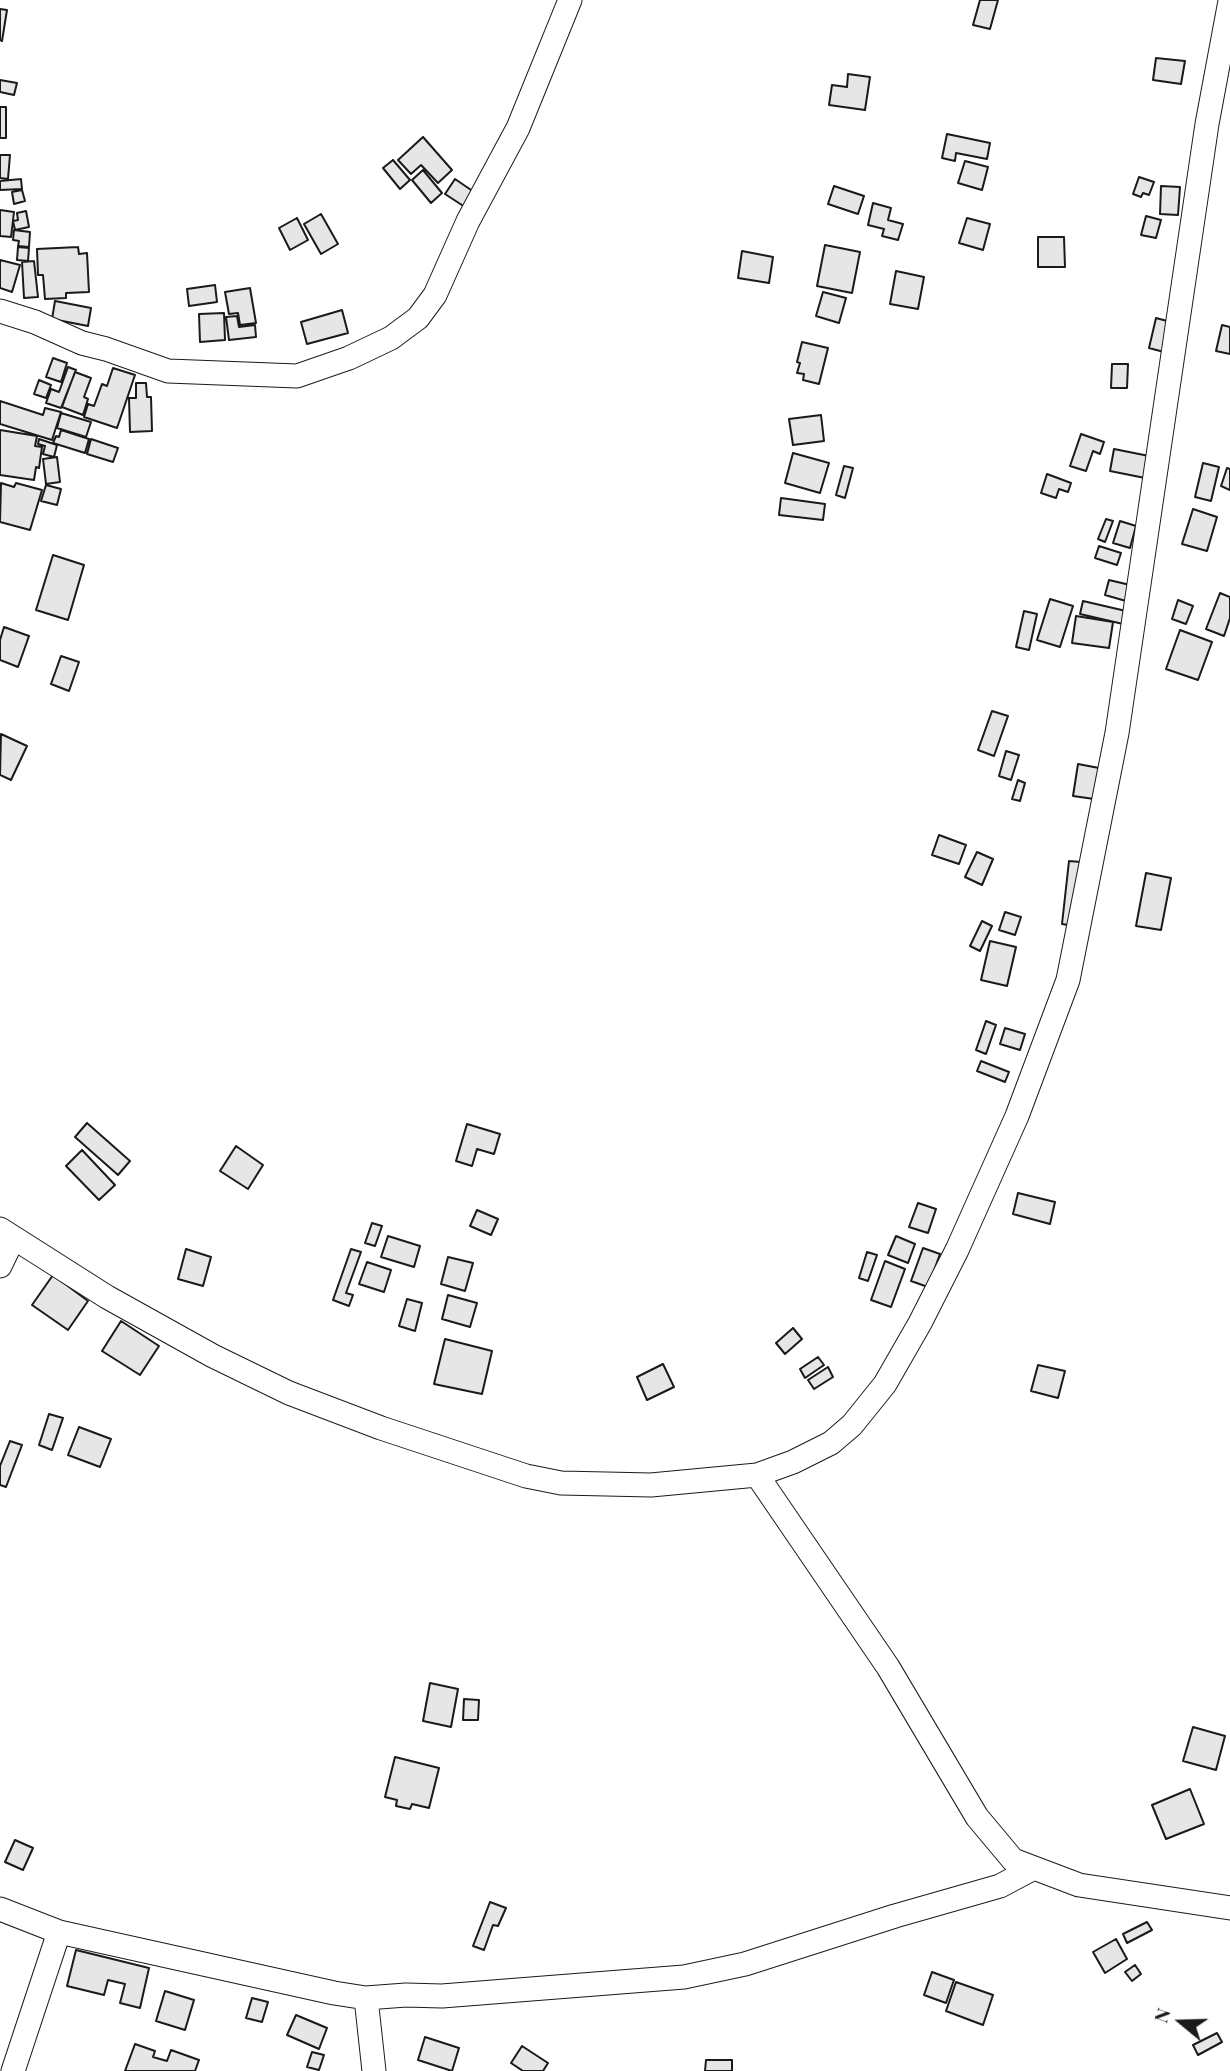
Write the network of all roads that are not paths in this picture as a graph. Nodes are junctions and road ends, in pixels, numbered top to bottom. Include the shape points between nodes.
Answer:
1 (570, 0) edge
2 (1230, 1) edge
3 (0, 311) edge
4 (7, 1234) edge
5 (0, 1266) edge
6 (757, 1475) junction
7 (1032, 1869) junction
8 (1230, 1908) edge
9 (0, 1909) edge
10 (59, 1932) junction
11 (366, 1998) junction
12 (13, 2071) edge
13 (374, 2071) edge

1 - 3 street via 518,128 435,295 418,318 391,338 296,376 168,370
2 - 6 street via 1207,124 1117,733 1068,980 1017,1116 957,1250 885,1384 831,1443
4 - 5 street
4 - 6 street via 107,1297 289,1393 526,1476 561,1483 651,1485
6 - 7 street via 888,1667 977,1817 1013,1860
7 - 8 street via 1079,1885
7 - 11 street via 1000,1886 745,1964 684,1977
9 - 10 street
10 - 11 street
10 - 12 street
11 - 13 street

